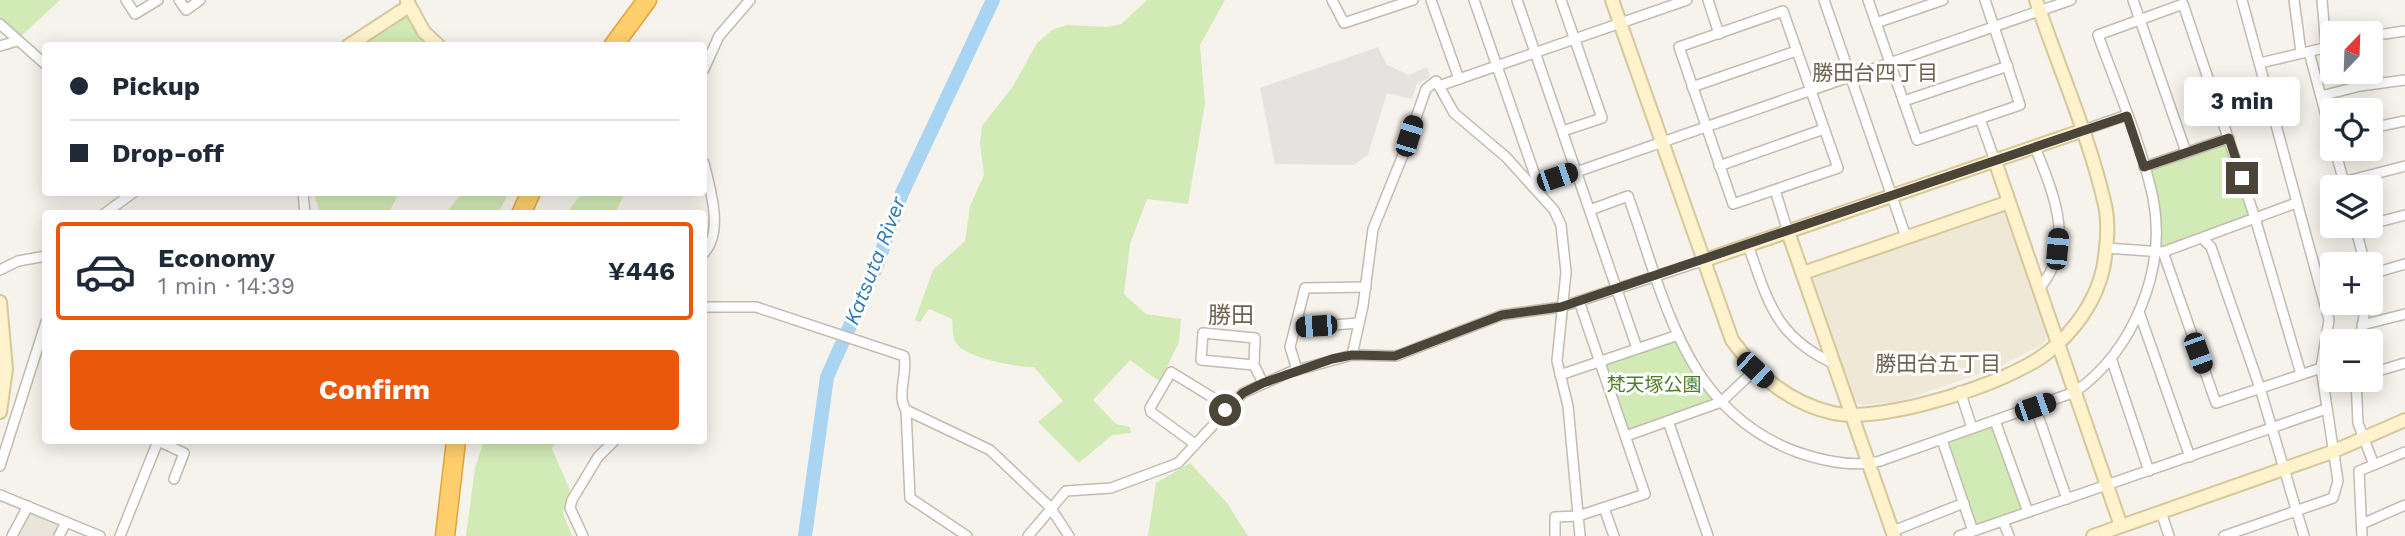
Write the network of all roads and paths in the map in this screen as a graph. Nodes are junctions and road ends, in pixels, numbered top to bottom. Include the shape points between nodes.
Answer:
1 (126, 0) edge
2 (158, 0) edge
3 (179, 0) edge
4 (200, 0) edge
5 (647, 0) edge
6 (660, 0) edge
7 (750, 0) edge
8 (1332, 0) edge
9 (1413, 0) edge
10 (1431, 0) edge
11 (1474, 0) edge
12 (1517, 0) edge
13 (1561, 0) edge
14 (1612, 0) edge
15 (1687, 0) edge
16 (1707, 0) edge
17 (1824, 0) edge
18 (1868, 0) edge
19 (1944, 0) edge
20 (1985, 0) edge
21 (2133, 0) edge
22 (2242, 0) edge
23 (2294, 0) edge
24 (2322, 0) edge
25 (2065, 1) edge
26 (410, 2) edge
27 (2037, 5) edge
28 (2140, 19) junction
29 (2325, 21) edge
30 (1877, 23) junction
31 (0, 24) edge
32 (1620, 24) junction
33 (1994, 26) junction
34 (2405, 32) edge
35 (1719, 34) junction
36 (2384, 34) edge
37 (1575, 38) junction
38 (17, 41) junction
39 (354, 42) edge
40 (435, 42) edge
41 (616, 42) edge
42 (629, 42) edge
43 (0, 46) edge
44 (2320, 48) edge
45 (1796, 51) junction
46 (2305, 52) junction
47 (1536, 53) junction
48 (42, 62) edge
49 (707, 62) edge
50 (1890, 62) junction
51 (2260, 63) junction
52 (1496, 66) junction
53 (2008, 66) junction
54 (1850, 76) junction
55 (1459, 79) junction
56 (2405, 80) edge
57 (1439, 86) junction
58 (1692, 87) junction
59 (1810, 90) junction
60 (2320, 96) joint
61 (1904, 101) junction
62 (2127, 116) junction
63 (1980, 119) junction
64 (2405, 121) edge
65 (1706, 125) junction
66 (2383, 126) edge
67 (1824, 129) junction
68 (1563, 131) junction
69 (2081, 131) junction
70 (2229, 138) junction
71 (1661, 141) junction
72 (2035, 147) junction
73 (2186, 152) junction
74 (1995, 161) junction
75 (1719, 166) junction
76 (2405, 166) edge
77 (2144, 167) junction
78 (1576, 171) junction
79 (2376, 175) edge
80 (707, 178) edge
81 (1535, 185) junction
82 (1775, 190) junction
83 (129, 196) edge
84 (1891, 197) junction
85 (2009, 202) junction
86 (2297, 203) junction
87 (109, 210) edge
88 (1590, 210) junction
89 (2405, 215) edge
90 (2255, 218) junction
91 (2383, 221) edge
92 (1788, 232) junction
93 (1906, 237) junction
94 (2203, 239) junction
95 (1748, 245) junction
96 (707, 248) edge
97 (2106, 248) junction
98 (2158, 252) junction
99 (42, 257) edge
100 (1702, 261) junction
101 (2405, 264) edge
102 (0, 270) edge
103 (2383, 270) edge
104 (1803, 273) junction
105 (1657, 276) junction
106 (1366, 287) junction
107 (1617, 289) junction
108 (2039, 289) junction
109 (1579, 301) junction
110 (0, 302) edge
111 (707, 307) edge
112 (1561, 307) junction
113 (2139, 312) junction
114 (2405, 314) edge
115 (2364, 315) edge
116 (1359, 323) junction
117 (2362, 325) junction
118 (1295, 328) junction
119 (2327, 329) edge
120 (2362, 329) edge
121 (42, 334) edge
122 (1678, 335) junction
123 (2058, 344) junction
124 (1637, 348) junction
125 (1352, 355) junction
126 (2111, 358) junction
127 (1600, 361) junction
128 (1835, 363) junction
129 (2405, 363) edge
130 (1254, 365) junction
131 (3, 368) edge
132 (2320, 368) edge
133 (2383, 369) edge
134 (1297, 370) junction
135 (1755, 370) junction
136 (2301, 374) junction
137 (1560, 375) junction
138 (1263, 383) junction
139 (2260, 388) junction
140 (1960, 391) junction
141 (2075, 392) junction
142 (2323, 392) edge
143 (2357, 392) edge
144 (1721, 402) junction
145 (1228, 407) junction
146 (2035, 407) junction
147 (906, 410) junction
148 (2326, 410) junction
149 (0, 412) edge
150 (1852, 416) junction
151 (2405, 420) edge
152 (1668, 421) junction
153 (1995, 421) junction
154 (1972, 428) junction
155 (2273, 428) junction
156 (1626, 436) junction
157 (1942, 440) junction
158 (2363, 440) junction
159 (157, 444) edge
160 (164, 444) edge
161 (456, 444) edge
162 (466, 444) edge
163 (611, 444) edge
164 (1195, 444) junction
165 (2332, 452) junction
166 (2405, 452) edge
167 (2190, 457) junction
168 (1869, 464) junction
169 (2374, 465) junction
170 (0, 466) edge
171 (2283, 470) junction
172 (2149, 471) junction
173 (174, 479) dead end
174 (2107, 485) junction
175 (0, 495) edge
176 (2067, 499) junction
177 (1964, 503) junction
178 (2405, 505) edge
179 (28, 506) junction
180 (1050, 507) junction
181 (1604, 508) junction
182 (2296, 511) junction
183 (2028, 512) junction
184 (2161, 512) junction
185 (1578, 516) junction
186 (2003, 521) junction
187 (66, 522) junction
188 (2362, 524) junction
189 (1973, 531) junction
190 (2123, 531) edge
191 (1894, 533) edge
192 (12, 536) edge
193 (59, 536) edge
194 (100, 536) edge
195 (120, 536) edge
196 (445, 536) edge
197 (455, 536) edge
198 (583, 536) edge
199 (967, 536) edge
200 (1028, 536) edge
201 (1069, 536) edge
202 (1555, 536) edge
203 (1580, 536) edge
204 (1614, 536) edge
205 (1708, 536) edge
206 (1959, 536) edge
207 (2009, 536) edge
208 (2093, 536) edge
209 (2169, 536) edge
210 (2224, 536) edge
211 (2304, 536) edge
212 (2362, 536) edge

1 - 2 street via 135,14
3 - 4 street via 186,10
5 - 41 highway
6 - 42 highway
7 - 49 street via 719,36
8 - 9 street via 1344,23
10 - 55 street
11 - 52 street
12 - 47 street
13 - 37 street
14 - 32 street
15 - 32 street
16 - 35 street
17 - 54 street
18 - 30 street
19 - 30 street
20 - 33 street
21 - 28 street
22 - 51 street
23 - 46 street
24 - 29 street
25 - 27 street
26 - 39 street
26 - 40 street via 424,32
27 - 33 street
27 - 69 street
28 - 62 street via 2098,35
28 - 70 street via 2183,4
28 - 73 street
30 - 50 street
31 - 38 street
32 - 37 street
32 - 71 street
33 - 50 street
33 - 53 street
34 - 36 street
35 - 45 street via 1783,11
35 - 58 street via 1679,47
37 - 47 street
37 - 68 street via 1602,118
38 - 43 street
38 - 48 street
44 - 46 street
45 - 58 street
45 - 59 street
46 - 51 street
46 - 60 street
47 - 52 street
47 - 68 street
50 - 54 street
50 - 61 street
51 - 86 street
52 - 55 street
52 - 81 street
53 - 61 street
53 - 63 street via 2020,105
54 - 59 street
54 - 84 street
55 - 57 street
56 - 60 street
57 - 81 street via 1460,121
57 - 106 street via 1436,81 1426,89 1378,215
58 - 65 street
59 - 65 street
59 - 67 street
61 - 63 street via 1917,141
62 - 69 street
62 - 77 street
63 - 74 street
64 - 66 street
65 - 71 street
65 - 75 street
67 - 75 street
67 - 82 street via 1838,168
68 - 78 street
69 - 72 street
69 - 97 street via 2105,202
70 - 73 street
70 - 90 street
71 - 78 street
71 - 100 street
72 - 74 street
72 - 108 street via 2059,210 2055,258
73 - 77 street
74 - 84 street
74 - 85 street
75 - 82 street via 1733,204
76 - 79 street
77 - 98 street
78 - 81 street
78 - 88 street
80 - 96 street via 714,228
81 - 112 street via 1560,225 1566,272
82 - 92 street
83 - 87 street
84 - 92 street
84 - 93 street
85 - 93 street
85 - 108 street
86 - 90 street
86 - 119 street via 2329,320
88 - 105 street via 1629,196
88 - 107 street
89 - 91 street
90 - 94 street
90 - 136 street
92 - 95 street
92 - 104 street
93 - 104 street
94 - 98 street
94 - 139 street via 2211,247
95 - 100 street
95 - 128 street via 1768,302 1783,328 1805,348
97 - 98 street
97 - 123 street via 2091,300
98 - 113 street
98 - 139 street via 2216,403
99 - 102 street
100 - 105 street
100 - 135 street via 1727,330
101 - 103 street
104 - 128 street
105 - 107 street
105 - 122 street
106 - 116 street
106 - 118 street via 1305,288
107 - 109 street
107 - 124 street
108 - 123 street
109 - 112 street
109 - 127 street
110 - 131 street
111 - 147 street via 745,304 904,356
112 - 125 street via 1502,315 1395,356
112 - 137 street
113 - 126 street
113 - 167 street
114 - 117 street
115 - 117 street
116 - 118 street
116 - 125 street
117 - 120 street
118 - 134 street via 1290,347
121 - 170 street
122 - 124 street
122 - 144 street via 1700,378
123 - 140 street via 2015,372
123 - 141 street
124 - 127 street
125 - 134 street
126 - 141 street
126 - 172 street
127 - 137 street
127 - 156 street
128 - 150 street
129 - 133 street
130 - 130 street via 1255,338 1203,333 1201,360
130 - 138 street
131 - 149 street
132 - 136 street
134 - 138 street
135 - 144 street
135 - 150 street via 1799,401
136 - 139 street
137 - 185 street via 1568,407
138 - 145 street
139 - 155 street
140 - 150 street via 1899,411
140 - 154 street
141 - 146 street
141 - 174 street
142 - 148 street
143 - 158 street
144 - 152 street
144 - 168 street via 1752,430 1780,445 1821,459
145 - 164 street
145 - 164 street via 1171,372 1151,412
146 - 153 street
146 - 176 street
147 - 180 street via 990,450
147 - 199 street via 910,498
148 - 155 street
148 - 165 street
150 - 168 street
151 - 158 street
152 - 156 street
152 - 205 street
153 - 154 street
153 - 183 street
154 - 157 street
155 - 167 street
155 - 171 street
156 - 181 street via 1645,494
157 - 168 street
157 - 177 street
158 - 165 street
158 - 169 street
159 - 195 street
160 - 173 street via 184,453
161 - 196 highway
162 - 197 highway
163 - 198 street via 572,500 570,508
164 - 180 street via 1178,463 1111,488 1066,491
165 - 171 street
165 - 182 street via 2337,494
166 - 169 street
167 - 172 street
168 - 191 street
169 - 188 street via 2359,471
171 - 182 street
171 - 184 street
172 - 174 street
174 - 176 street
174 - 190 street
175 - 179 street
176 - 183 street
177 - 189 street
177 - 191 street
178 - 188 street
179 - 187 street
179 - 192 street
180 - 200 street
180 - 201 street
181 - 185 street
181 - 204 street
182 - 210 street
182 - 211 street
183 - 186 street
184 - 190 street
184 - 209 street
185 - 202 street via 1555,517
185 - 203 street
186 - 189 street
186 - 207 street
187 - 193 street
187 - 194 street
188 - 212 street
189 - 206 street
190 - 208 street

